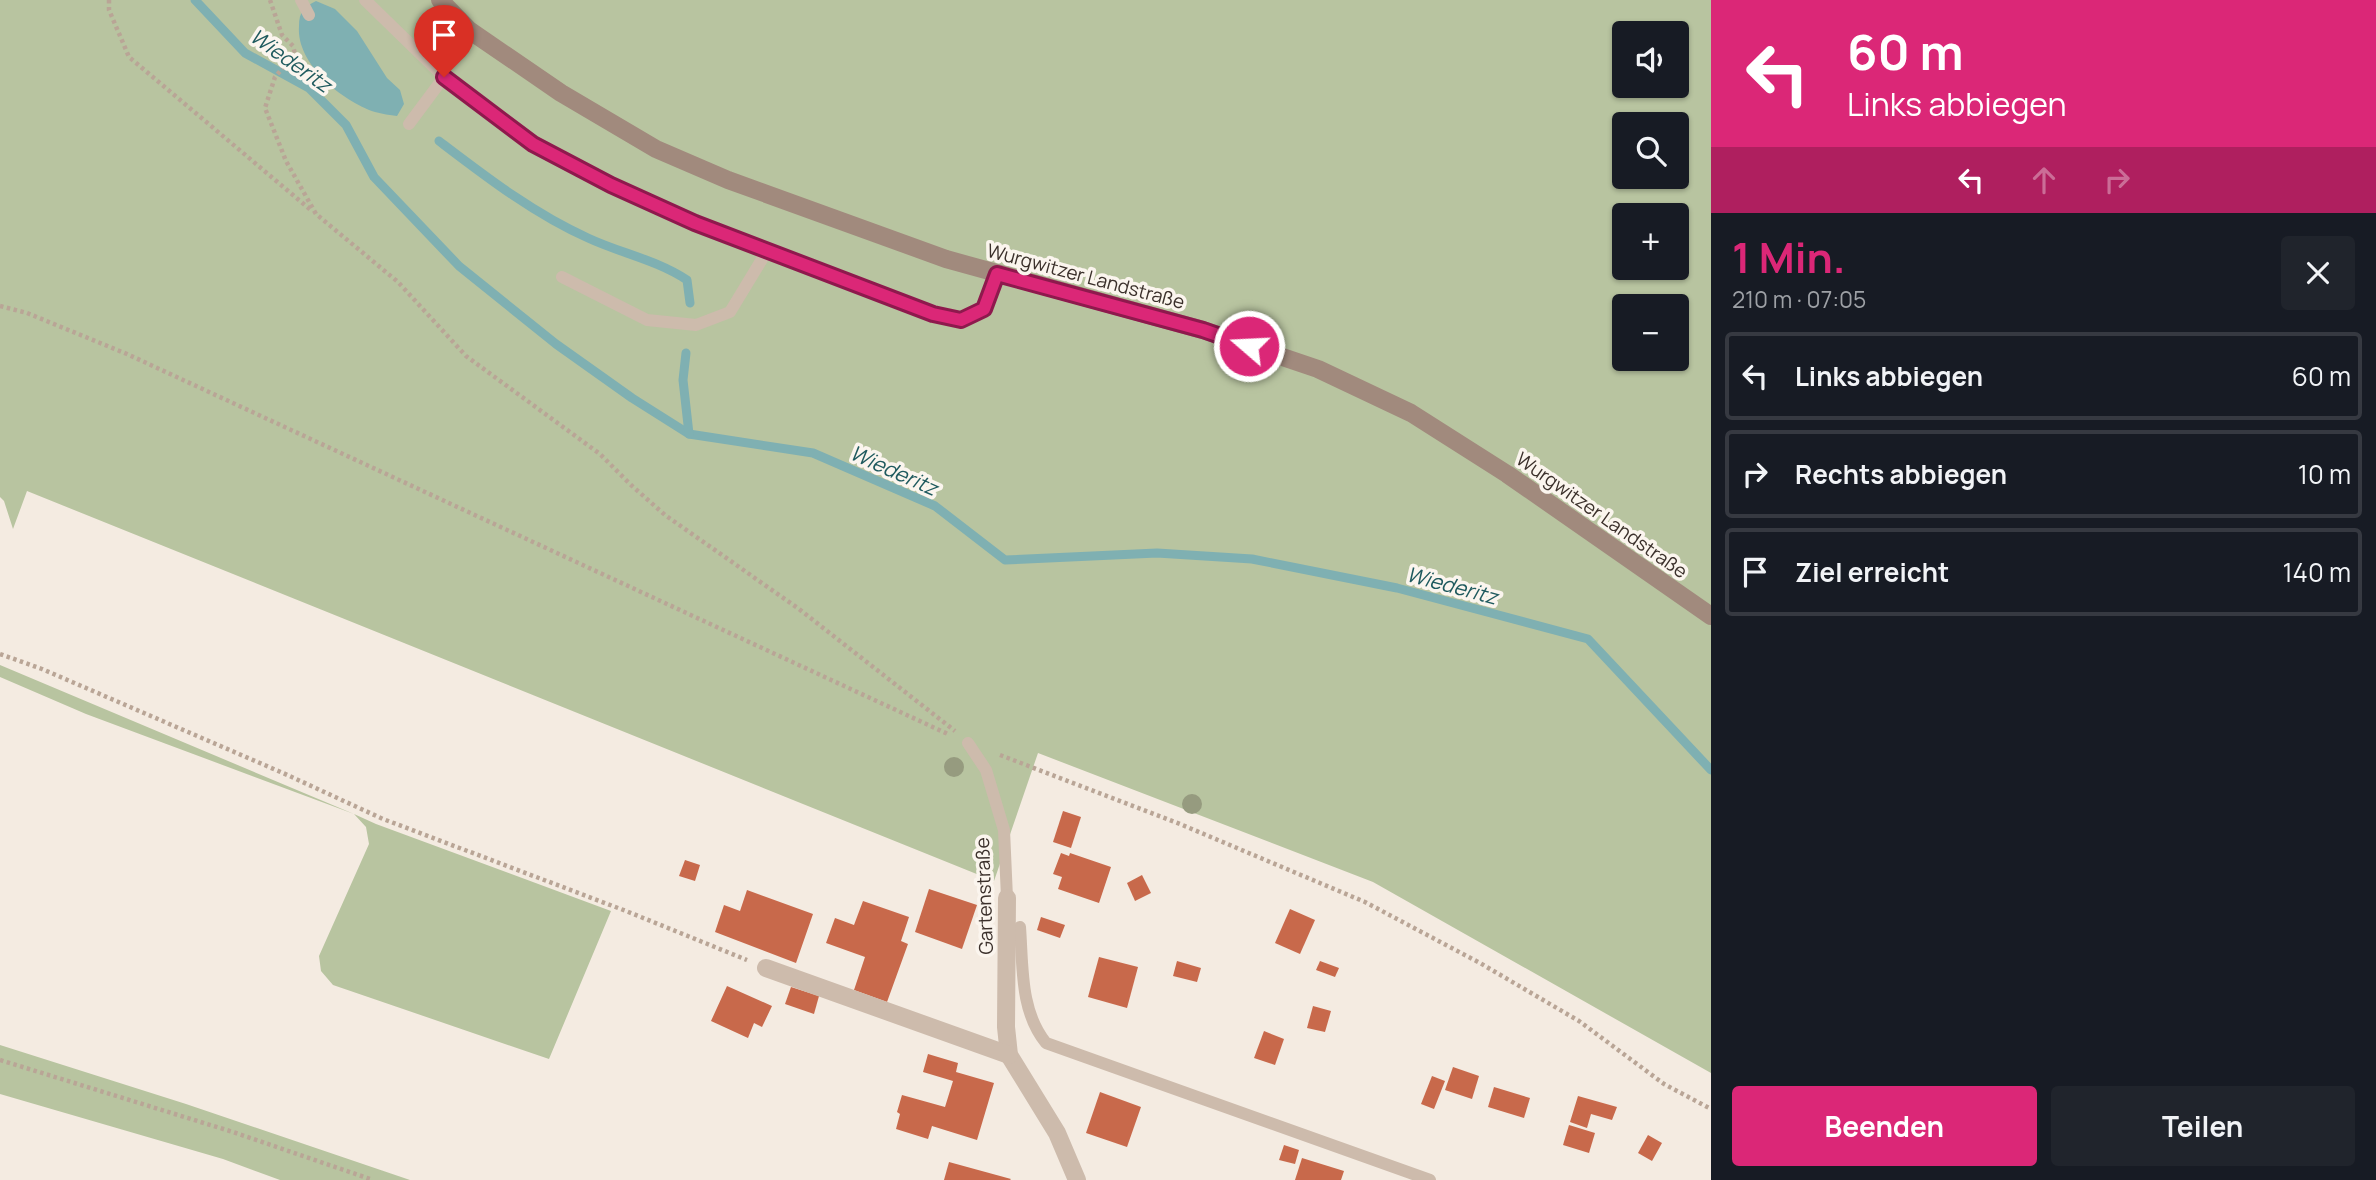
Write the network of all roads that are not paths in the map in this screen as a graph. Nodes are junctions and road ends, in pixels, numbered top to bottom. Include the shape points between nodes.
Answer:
1 (301, 0) edge
2 (366, 0) edge
3 (440, 0) edge
4 (309, 15) dead end
5 (444, 77) junction
6 (409, 124) dead end
7 (767, 251) junction
8 (997, 274) junction
9 (562, 276) dead end
10 (1711, 616) edge
11 (968, 743) road end
12 (1007, 898) joint
13 (1020, 927) dead end
14 (766, 968) road end
15 (1009, 1055) junction
16 (1077, 1180) edge
17 (1430, 1180) edge

1 - 4 lane
2 - 5 lane
3 - 8 main road, Wurgwitzer Landstraße via 469,30 561,93 656,149 776,198
5 - 6 lane
5 - 7 lane via 533,144 611,185
7 - 8 lane via 933,314 961,320 984,309
7 - 9 lane via 730,312 696,325 647,320
8 - 10 main road, Wurgwitzer Landstraße via 1203,330 1318,369 1411,413
11 - 12 lane, Gartenstraße via 986,770 1004,830
12 - 15 street, Gartenstraße
13 - 17 lane via 1027,1007 1034,1029 1046,1043
14 - 15 street
15 - 16 street, Gartenstraße via 1057,1133

